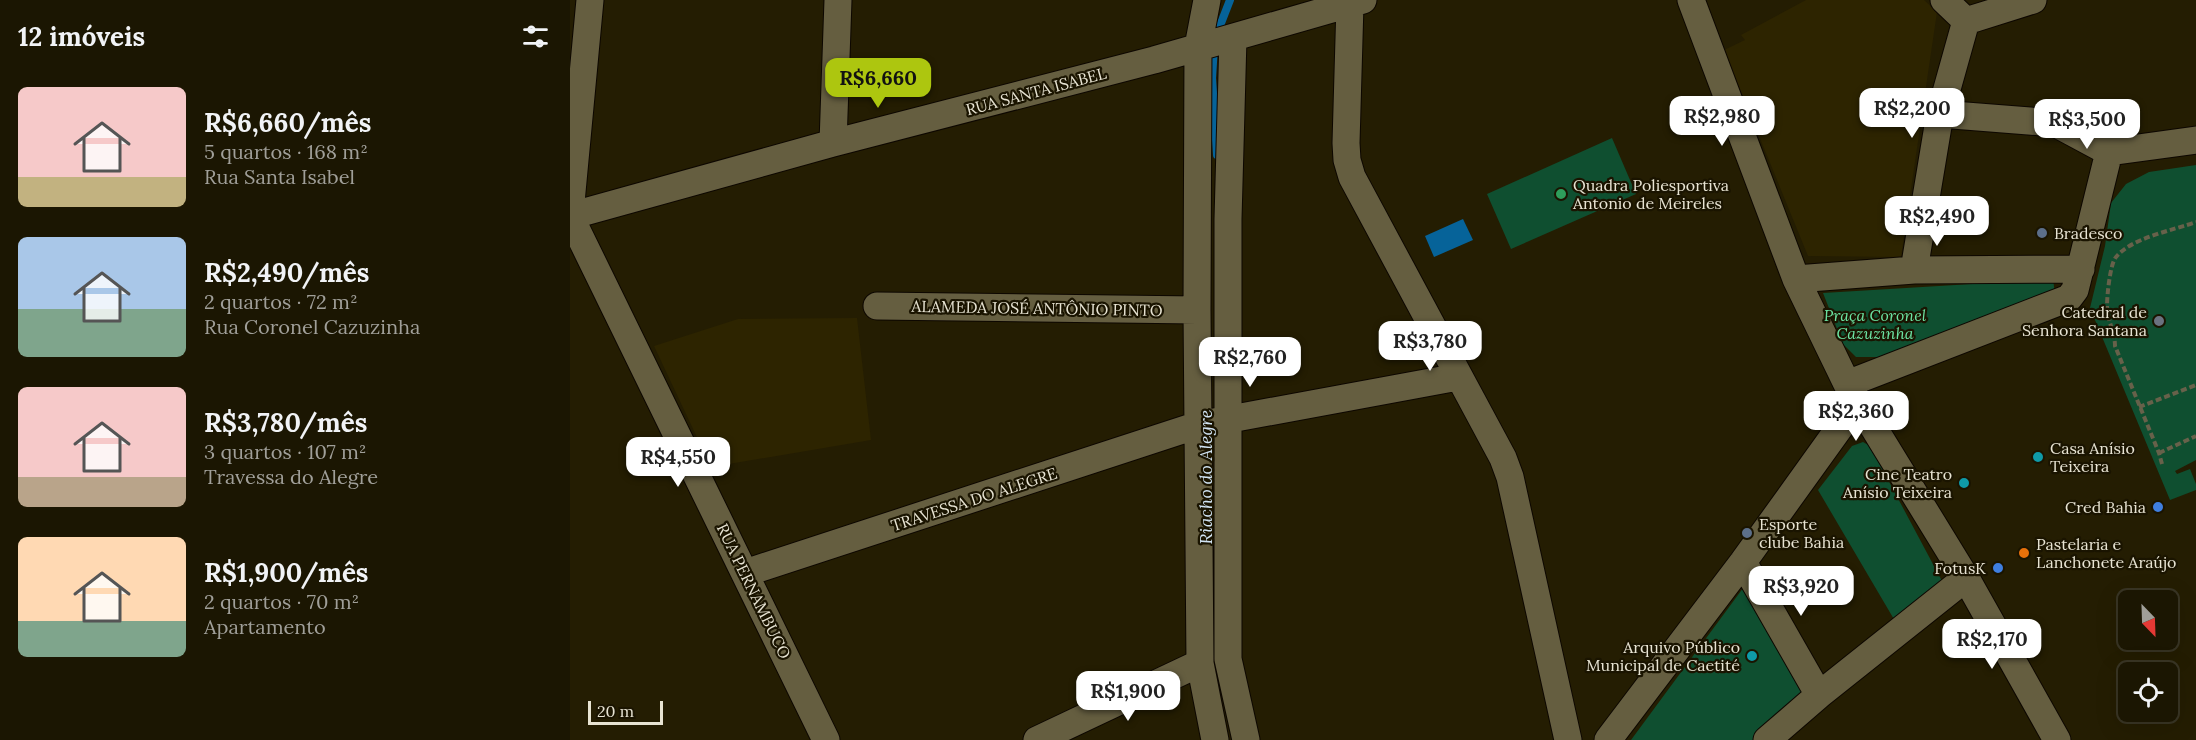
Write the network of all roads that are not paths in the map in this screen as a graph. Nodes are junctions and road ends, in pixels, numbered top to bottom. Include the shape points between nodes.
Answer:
1 (590, 0) edge
2 (838, 0) edge
3 (1207, 0) edge
4 (1690, 0) edge
5 (1944, 0) edge
6 (2033, 0) edge
7 (1356, 2) edge
8 (1966, 21) junction
9 (1231, 38) junction
10 (1198, 47) junction
11 (577, 67) edge
12 (1940, 114) junction
13 (2196, 140) edge
14 (833, 143) junction
15 (2109, 152) junction
16 (570, 215) edge
17 (1914, 270) junction
18 (1796, 279) junction
19 (2078, 280) junction
20 (877, 306) dead end
21 (1197, 310) junction
22 (1458, 377) junction
23 (1853, 393) junction
24 (1213, 422) junction
25 (1743, 562) junction
26 (745, 573) junction
27 (1966, 578) junction
28 (1200, 663) junction
29 (1819, 695) junction
30 (826, 740) edge
31 (1036, 740) edge
32 (1215, 740) edge
33 (1246, 740) edge
34 (1568, 740) edge
35 (1608, 740) edge
36 (1767, 740) edge
37 (2057, 740) edge

1 - 11 street
2 - 14 street
3 - 10 street
4 - 18 street
5 - 8 street
6 - 8 street
7 - 9 street, RUA SANTA ISABEL
7 - 22 street via 1347,160 1352,177
8 - 12 street
9 - 10 street, RUA SANTA ISABEL
9 - 24 street via 1228,219
10 - 14 street, RUA SANTA ISABEL
10 - 21 street
11 - 16 street
12 - 15 street via 2055,123
12 - 17 street
13 - 15 street
14 - 16 street, RUA SANTA ISABEL
15 - 19 street
16 - 26 street, RUA PERNAMBUCO
17 - 18 street
17 - 19 street
18 - 23 street
19 - 23 street via 2069,298
20 - 21 street, ALAMEDA JOSÉ ANTÔNIO PINTO
21 - 24 street
22 - 24 street, TRAVESSA DO ALEGRE
22 - 34 street via 1510,477
23 - 25 street
23 - 27 street
24 - 26 street, TRAVESSA DO ALEGRE
24 - 28 street
24 - 33 street via 1228,658
25 - 29 street
25 - 35 street
26 - 30 street, RUA PERNAMBUCO
27 - 29 street
27 - 37 street
28 - 31 street
28 - 32 street
29 - 36 street

